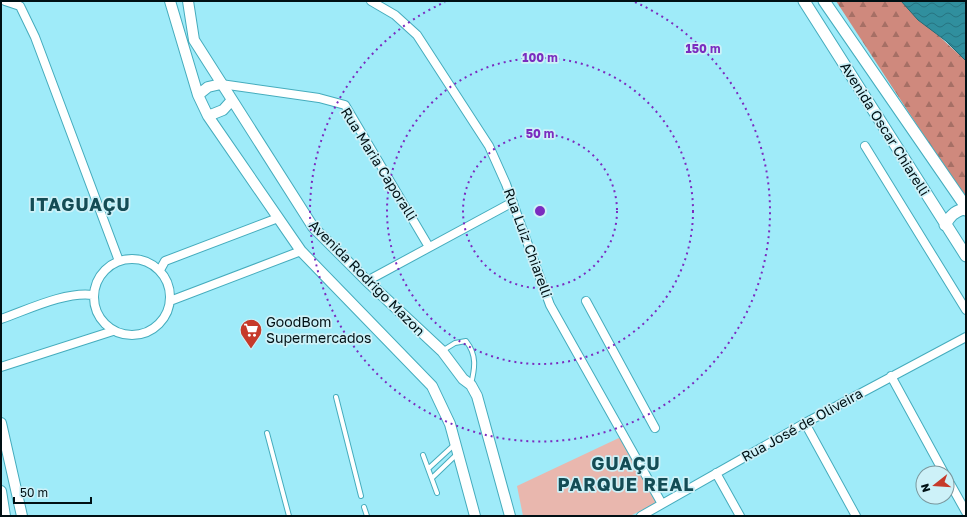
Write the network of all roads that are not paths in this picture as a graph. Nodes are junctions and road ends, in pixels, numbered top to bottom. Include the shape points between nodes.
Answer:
1 (5, 1) edge
2 (170, 1) edge
3 (188, 1) edge
4 (371, 1) edge
5 (804, 1) edge
6 (824, 1) edge
7 (222, 84) junction
8 (198, 95) junction
9 (232, 100) junction
10 (208, 116) junction
11 (865, 146) dead end
12 (513, 202) junction
13 (966, 207) edge
14 (966, 210) edge
15 (278, 218) junction
16 (945, 225) junction
17 (429, 247) junction
18 (301, 251) junction
19 (966, 256) edge
20 (119, 261) junction
21 (160, 270) junction
22 (367, 281) junction
23 (93, 295) junction
24 (170, 301) junction
25 (586, 301) dead end
26 (966, 310) edge
27 (1, 320) edge
28 (112, 331) junction
29 (966, 337) edge
30 (442, 351) junction
31 (1, 367) edge
32 (891, 376) junction
33 (471, 385) junction
34 (336, 397) dead end
35 (1, 423) edge
36 (805, 423) junction
37 (655, 428) dead end
38 (267, 433) dead end
39 (456, 448) junction
40 (423, 455) dead end
41 (940, 465) edge
42 (429, 468) junction
43 (716, 472) junction
44 (432, 478) junction
45 (1, 491) edge
46 (955, 492) edge
47 (437, 493) dead end
48 (361, 496) dead end
49 (662, 504) junction
50 (364, 507) dead end
51 (4, 512) edge
52 (966, 512) edge
53 (22, 516) edge
54 (289, 516) edge
55 (367, 516) edge
56 (475, 516) edge
57 (510, 516) edge
58 (641, 516) edge
59 (740, 516) edge
60 (856, 516) edge

1 - 20 street via 20,6 35,37
2 - 8 street, Avenida Rodrigo Mazon
3 - 7 street, Avenida Rodrigo Mazon via 194,40
4 - 12 street, Rua Luiz Chiarelli via 395,15 417,35 489,146
5 - 16 main road, Avenida Oscar Chiarelli
6 - 13 main road, Avenida Oscar Chiarelli
7 - 8 street via 208,87
7 - 9 street, Avenida Rodrigo Mazon
7 - 17 street, Rua Maria Caporalli via 319,98 345,105
8 - 10 street, Avenida Rodrigo Mazon
9 - 10 street via 223,110
9 - 22 street, Avenida Rodrigo Mazon via 313,227
10 - 15 street, Avenida Rodrigo Mazon
11 - 26 street
12 - 17 street
12 - 49 street, Rua Luiz Chiarelli via 550,305
14 - 16 main road via 950,215
15 - 18 street, Avenida Rodrigo Mazon
15 - 21 street via 165,261
16 - 19 main road, Avenida Oscar Chiarelli
17 - 22 street
18 - 24 street
18 - 39 street, Avenida Rodrigo Mazon via 432,386 448,417
20 - 21 street via 144,261
20 - 23 street via 108,267 100,276
21 - 24 street via 169,288
22 - 30 street, Avenida Rodrigo Mazon
23 - 27 street via 83,293 70,296
23 - 28 street via 96,312
24 - 28 street via 163,318 150,332 137,336
25 - 37 street
28 - 31 street
29 - 32 street, Rua José de Oliveira
30 - 33 street, Avenida Rodrigo Mazon via 462,380
30 - 33 lane via 455,343 466,341 475,359
32 - 36 street, Rua José de Oliveira
32 - 41 street
33 - 57 street, Avenida Rodrigo Mazon via 477,396
34 - 48 lane
35 - 53 street
36 - 43 street, Rua José de Oliveira
36 - 60 street
38 - 54 lane
39 - 42 lane
39 - 44 lane
39 - 56 street, Avenida Rodrigo Mazon
40 - 42 lane
42 - 44 lane
43 - 49 street, Rua José de Oliveira
43 - 59 street
44 - 47 lane
45 - 51 street
46 - 52 street
49 - 58 street, Rua José de Oliveira
50 - 55 lane

